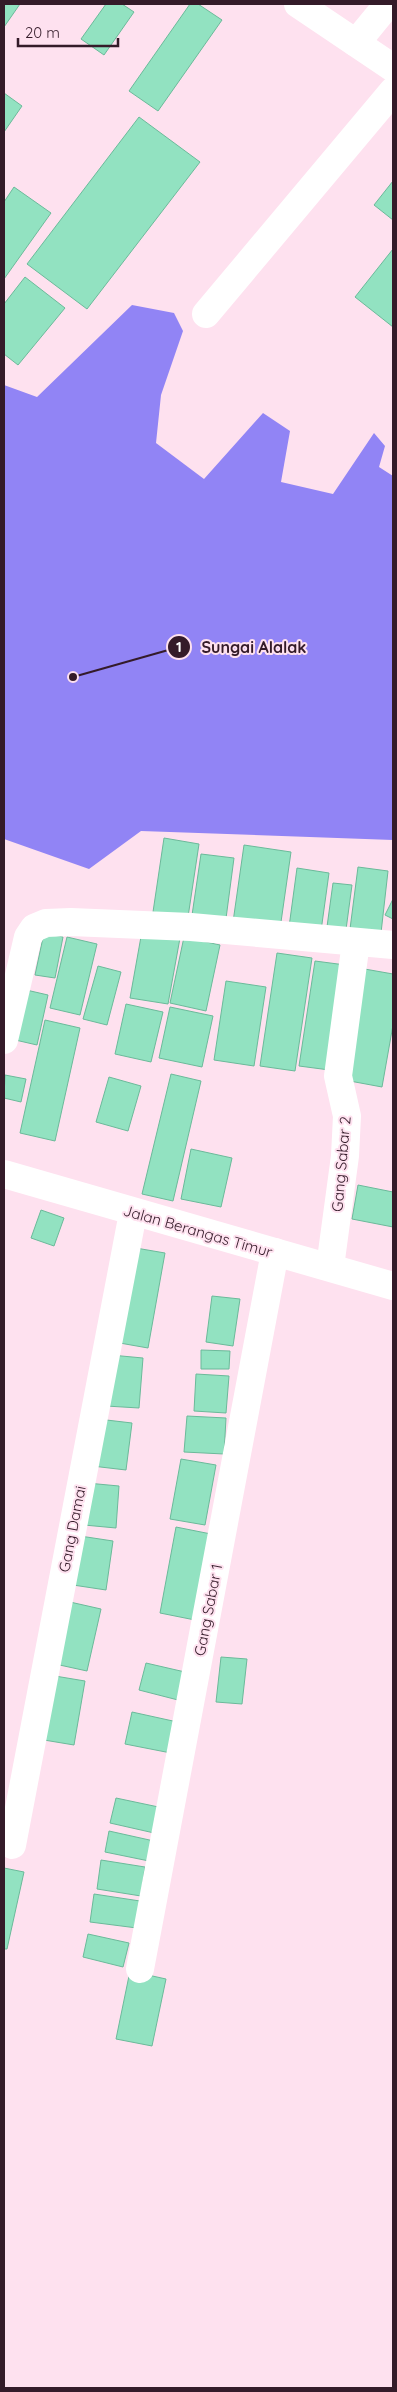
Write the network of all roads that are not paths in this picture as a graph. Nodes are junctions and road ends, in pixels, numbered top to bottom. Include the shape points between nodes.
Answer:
1 (298, 4) edge
2 (388, 4) edge
3 (356, 43) junction
4 (393, 68) edge
5 (393, 91) edge
6 (206, 314) dead end
7 (356, 942) junction
8 (393, 945) edge
9 (4, 1040) edge
10 (4, 1174) edge
11 (133, 1213) junction
12 (275, 1252) junction
13 (330, 1267) junction
14 (393, 1286) edge
15 (12, 1845) dead end
16 (140, 1969) dead end

1 - 3 street
2 - 3 street
3 - 4 street
5 - 6 street
7 - 8 street
7 - 9 street via 191,927 46,923 34,928 28,937
7 - 13 street, Gang Sabar 2 via 338,1076 347,1116
10 - 11 street, Jalan Berangas Timur
11 - 12 street, Jalan Berangas Timur
11 - 15 street, Gang Damai
12 - 13 street, Jalan Berangas Timur
12 - 16 street, Gang Sabar 1
13 - 14 street, Jalan Berangas Timur

